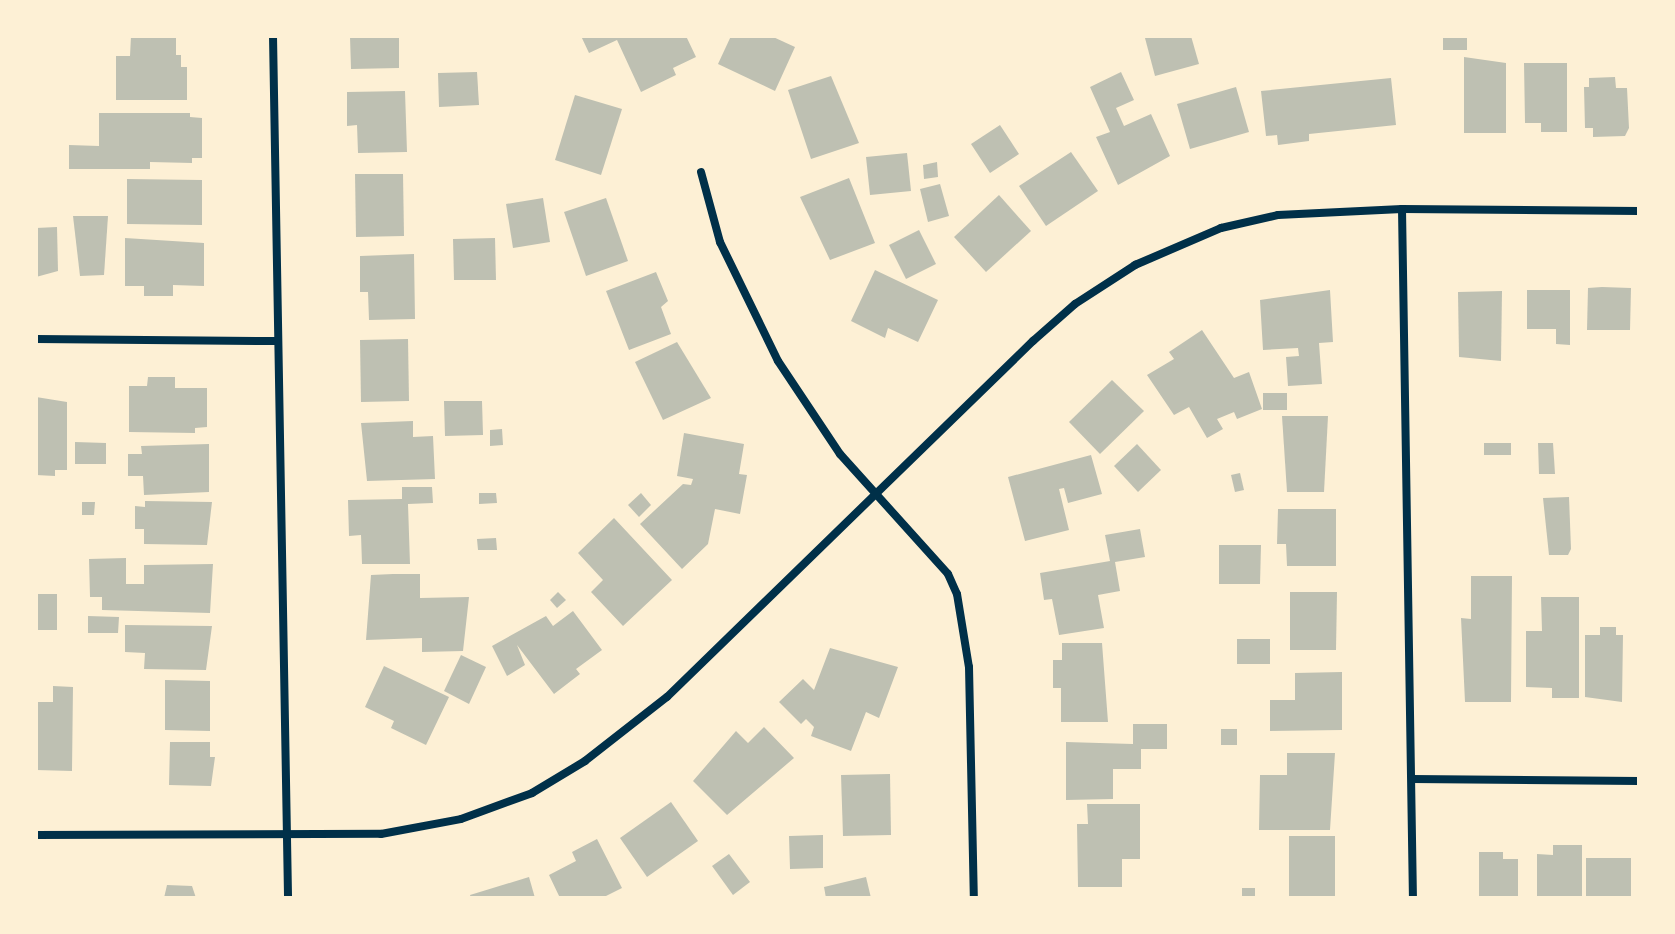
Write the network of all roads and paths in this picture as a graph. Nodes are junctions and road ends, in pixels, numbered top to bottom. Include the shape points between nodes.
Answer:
1 (273, 36) edge
2 (701, 172) dead end
3 (1402, 209) junction
4 (1639, 211) edge
5 (36, 339) edge
6 (276, 341) junction
7 (876, 492) junction
8 (1412, 779) junction
9 (1639, 781) edge
10 (36, 835) edge
11 (288, 837) junction
12 (288, 898) edge
13 (974, 898) edge
14 (1413, 898) edge

1 - 6 street
2 - 7 street via 720,242 778,361 840,454
3 - 4 street
3 - 7 street via 1278,215 1221,228 1135,265 1075,304
3 - 8 street
5 - 6 street
6 - 11 street
7 - 11 street via 667,697 532,793 461,819 381,834
7 - 13 street via 948,574 967,629
8 - 9 street
8 - 14 street
10 - 11 street
11 - 12 street

